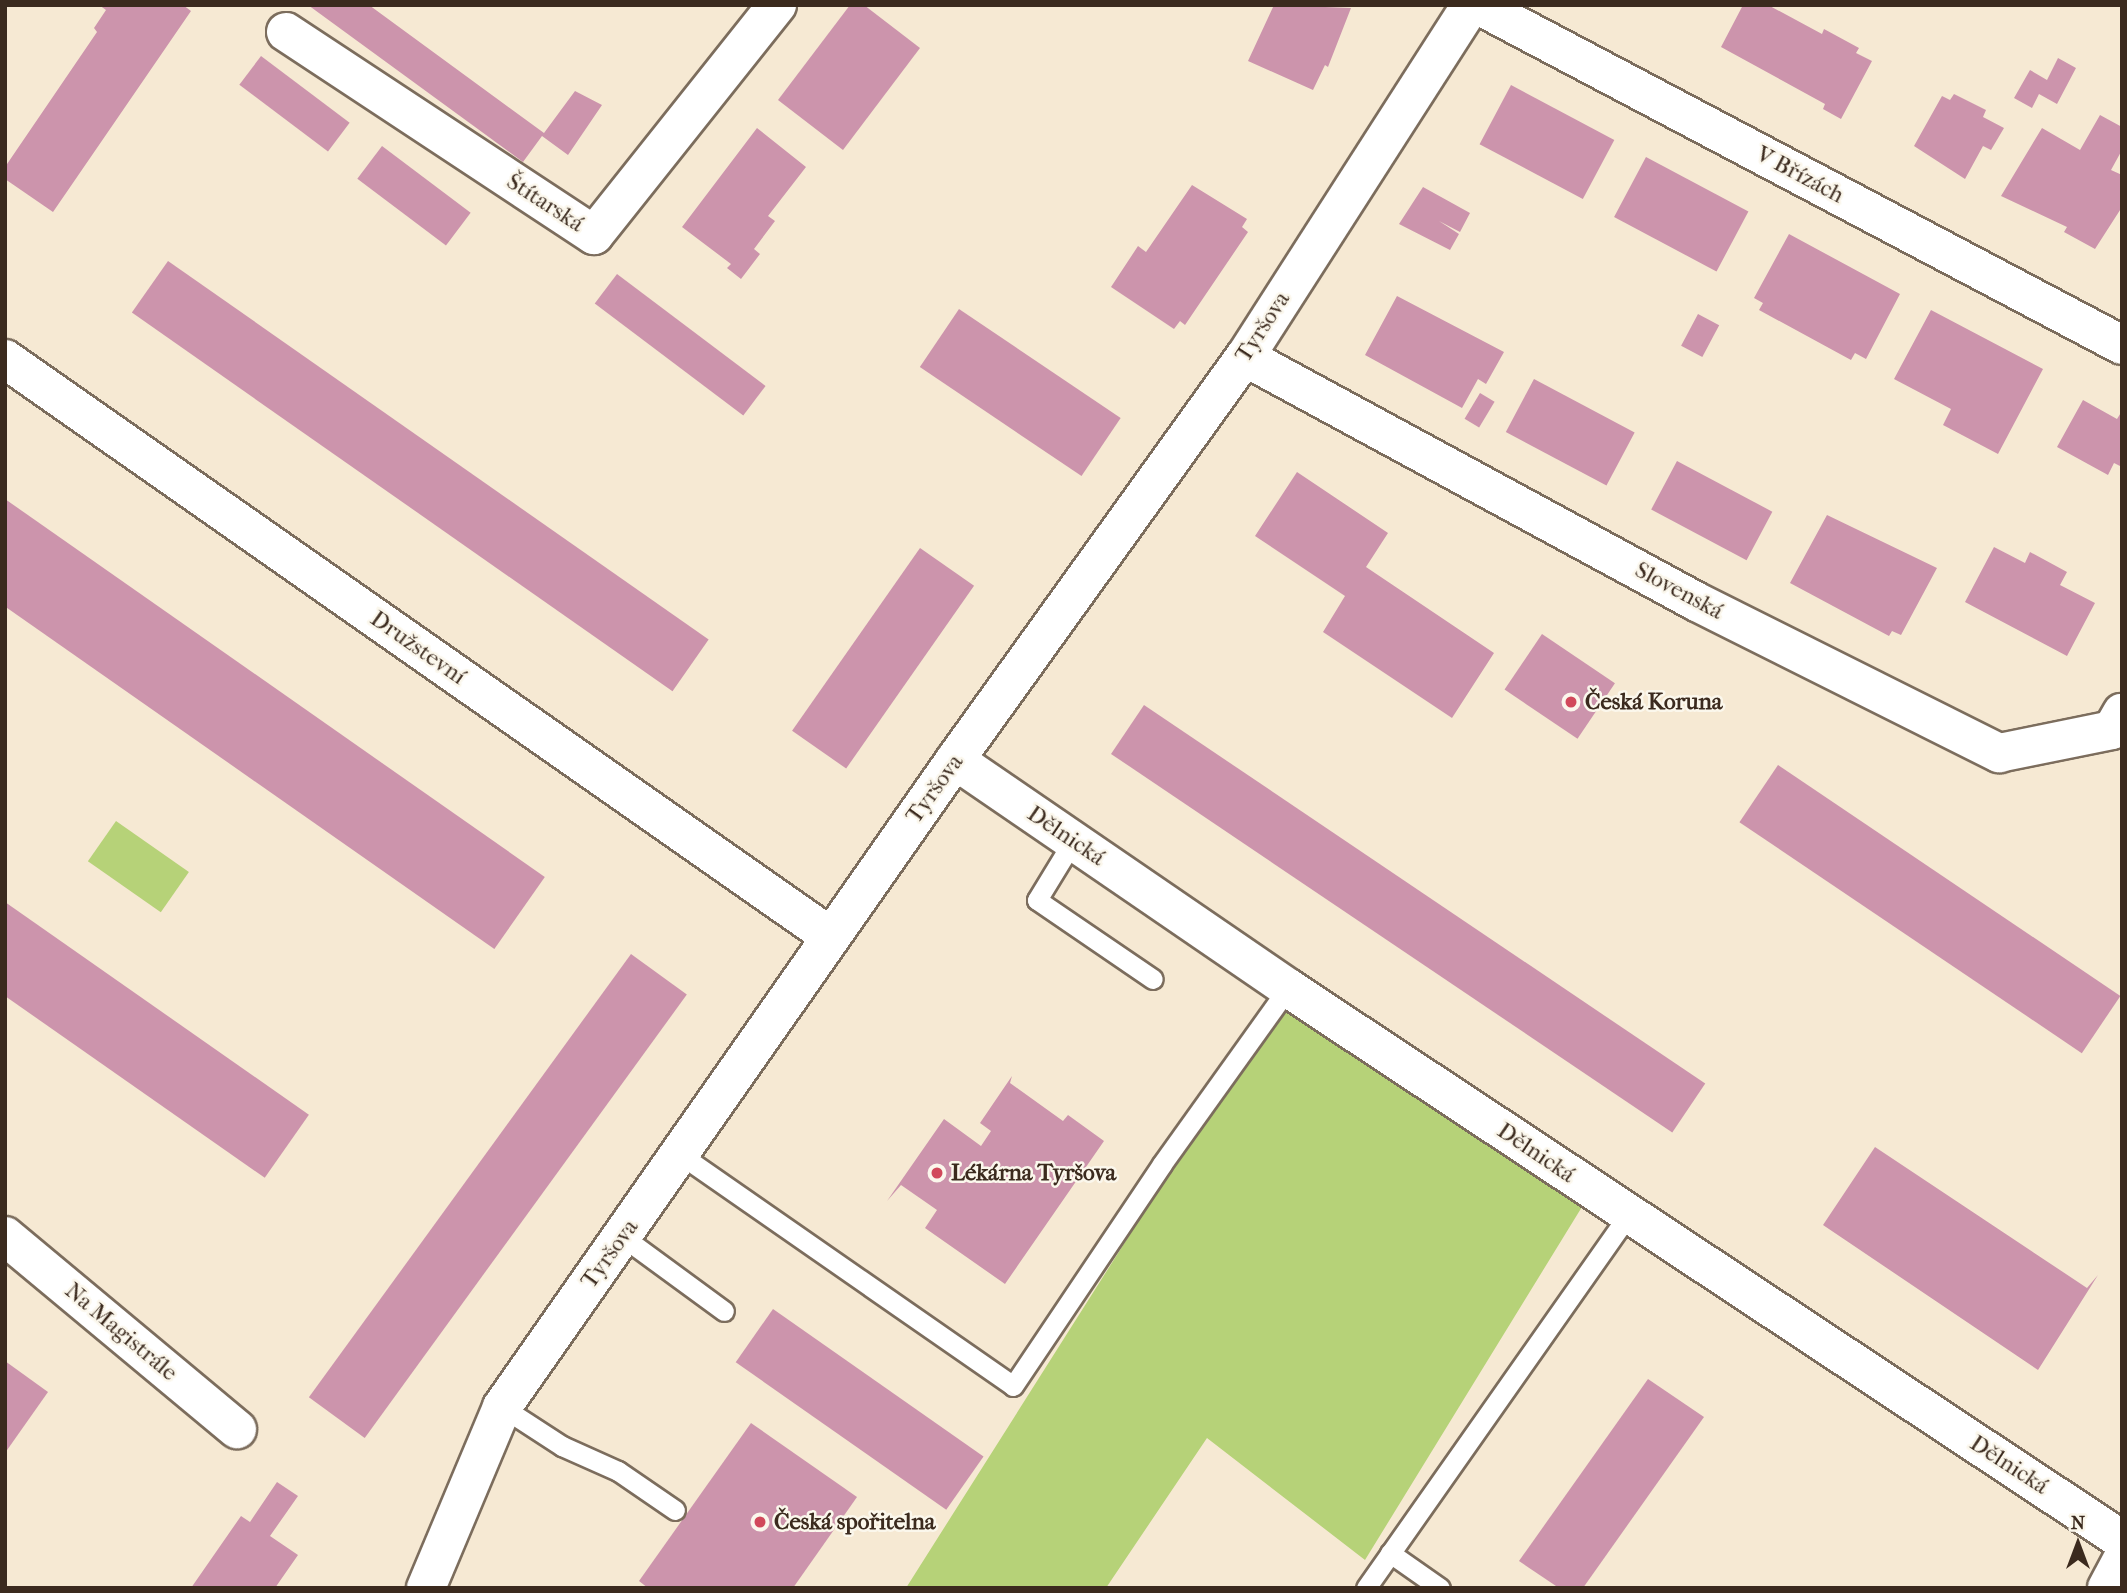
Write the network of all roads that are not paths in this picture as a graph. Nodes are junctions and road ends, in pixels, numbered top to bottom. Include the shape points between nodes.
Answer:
1 (777, 5) edge
2 (1471, 5) edge
3 (1478, 5) edge
4 (286, 32) dead end
5 (2122, 345) edge
6 (1245, 357) junction
7 (5, 359) edge
8 (2122, 713) edge
9 (954, 760) junction
10 (1073, 841) junction
11 (831, 937) junction
12 (1153, 979) dead end
13 (1287, 988) junction
14 (681, 1156) junction
15 (1629, 1214) junction
16 (5, 1236) edge
17 (623, 1237) junction
18 (724, 1311) dead end
19 (502, 1406) junction
20 (237, 1429) dead end
21 (675, 1510) dead end
22 (2122, 1540) edge
23 (1390, 1553) junction
24 (2122, 1560) edge
25 (425, 1588) edge
26 (1366, 1588) edge
27 (1440, 1588) edge
28 (2107, 1588) edge

1 - 4 street, Štítarská via 593,235
2 - 6 street, Tyršova
3 - 5 street, V Břízách
6 - 8 street, Slovenská via 1697,602 1999,753 2112,730
6 - 9 street, Tyršova
7 - 11 street, Družstevní
9 - 10 street, Dělnická
9 - 11 street, Tyršova
10 - 12 lane via 1037,900
10 - 13 street, Dělnická
11 - 14 street, Tyršova
13 - 14 lane via 1013,1387
13 - 15 street, Dělnická
14 - 17 street, Tyršova
15 - 22 street, Dělnická
15 - 23 lane
16 - 20 street, Na Magistrále
17 - 18 lane
17 - 19 street, Tyršova
19 - 21 lane via 562,1446 618,1471
19 - 25 street, Tyršova
23 - 26 lane
23 - 27 lane
24 - 28 street

